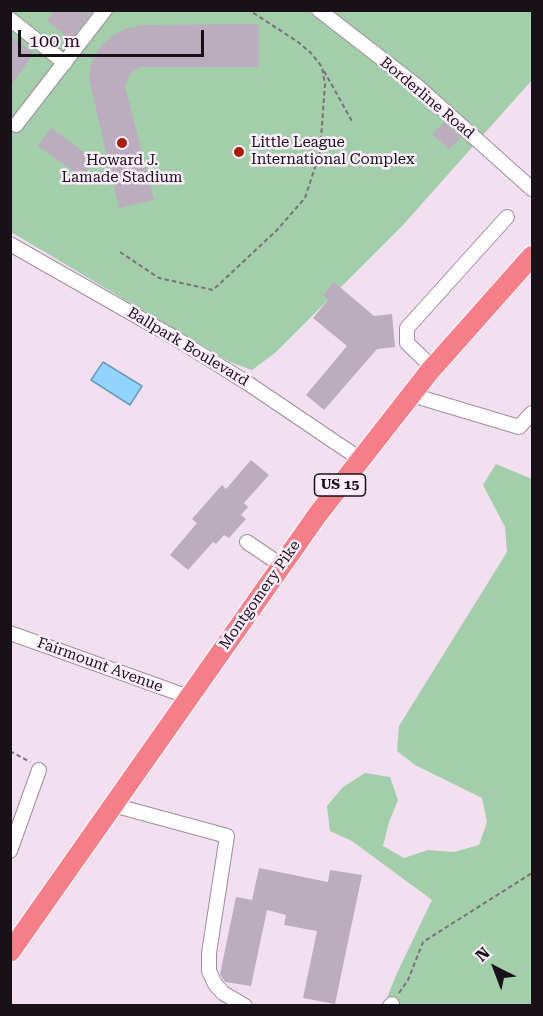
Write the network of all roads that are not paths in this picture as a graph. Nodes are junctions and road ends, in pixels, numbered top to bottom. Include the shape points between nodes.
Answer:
1 (105, 10) edge
2 (319, 10) edge
3 (10, 19) edge
4 (65, 63) junction
5 (16, 125) dead end
6 (532, 189) edge
7 (507, 217) dead end
8 (10, 244) edge
9 (532, 257) edge
10 (433, 368) junction
11 (412, 394) junction
12 (532, 413) edge
13 (360, 459) junction
14 (247, 542) dead end
15 (281, 565) junction
16 (10, 633) edge
17 (189, 697) junction
18 (39, 770) road end
19 (113, 805) junction
20 (10, 851) edge
21 (10, 952) edge
22 (245, 1005) edge

1 - 4 street
2 - 6 street, Borderline Road via 417,86
3 - 4 street
4 - 5 street
7 - 10 street via 407,328 407,343
8 - 13 street, Ballpark Boulevard via 184,344
9 - 10 highway, Montgomery Pike / US 15
10 - 11 highway, Montgomery Pike / US 15
11 - 12 street via 519,427
11 - 13 highway, Montgomery Pike / US 15
13 - 15 highway, Montgomery Pike / US 15
14 - 15 street
15 - 17 highway, Montgomery Pike / US 15
16 - 17 street, Fairmount Avenue
17 - 19 highway, Montgomery Pike / US 15
18 - 20 street
19 - 21 highway, Montgomery Pike / US 15
19 - 22 street via 227,836 209,971 223,993

